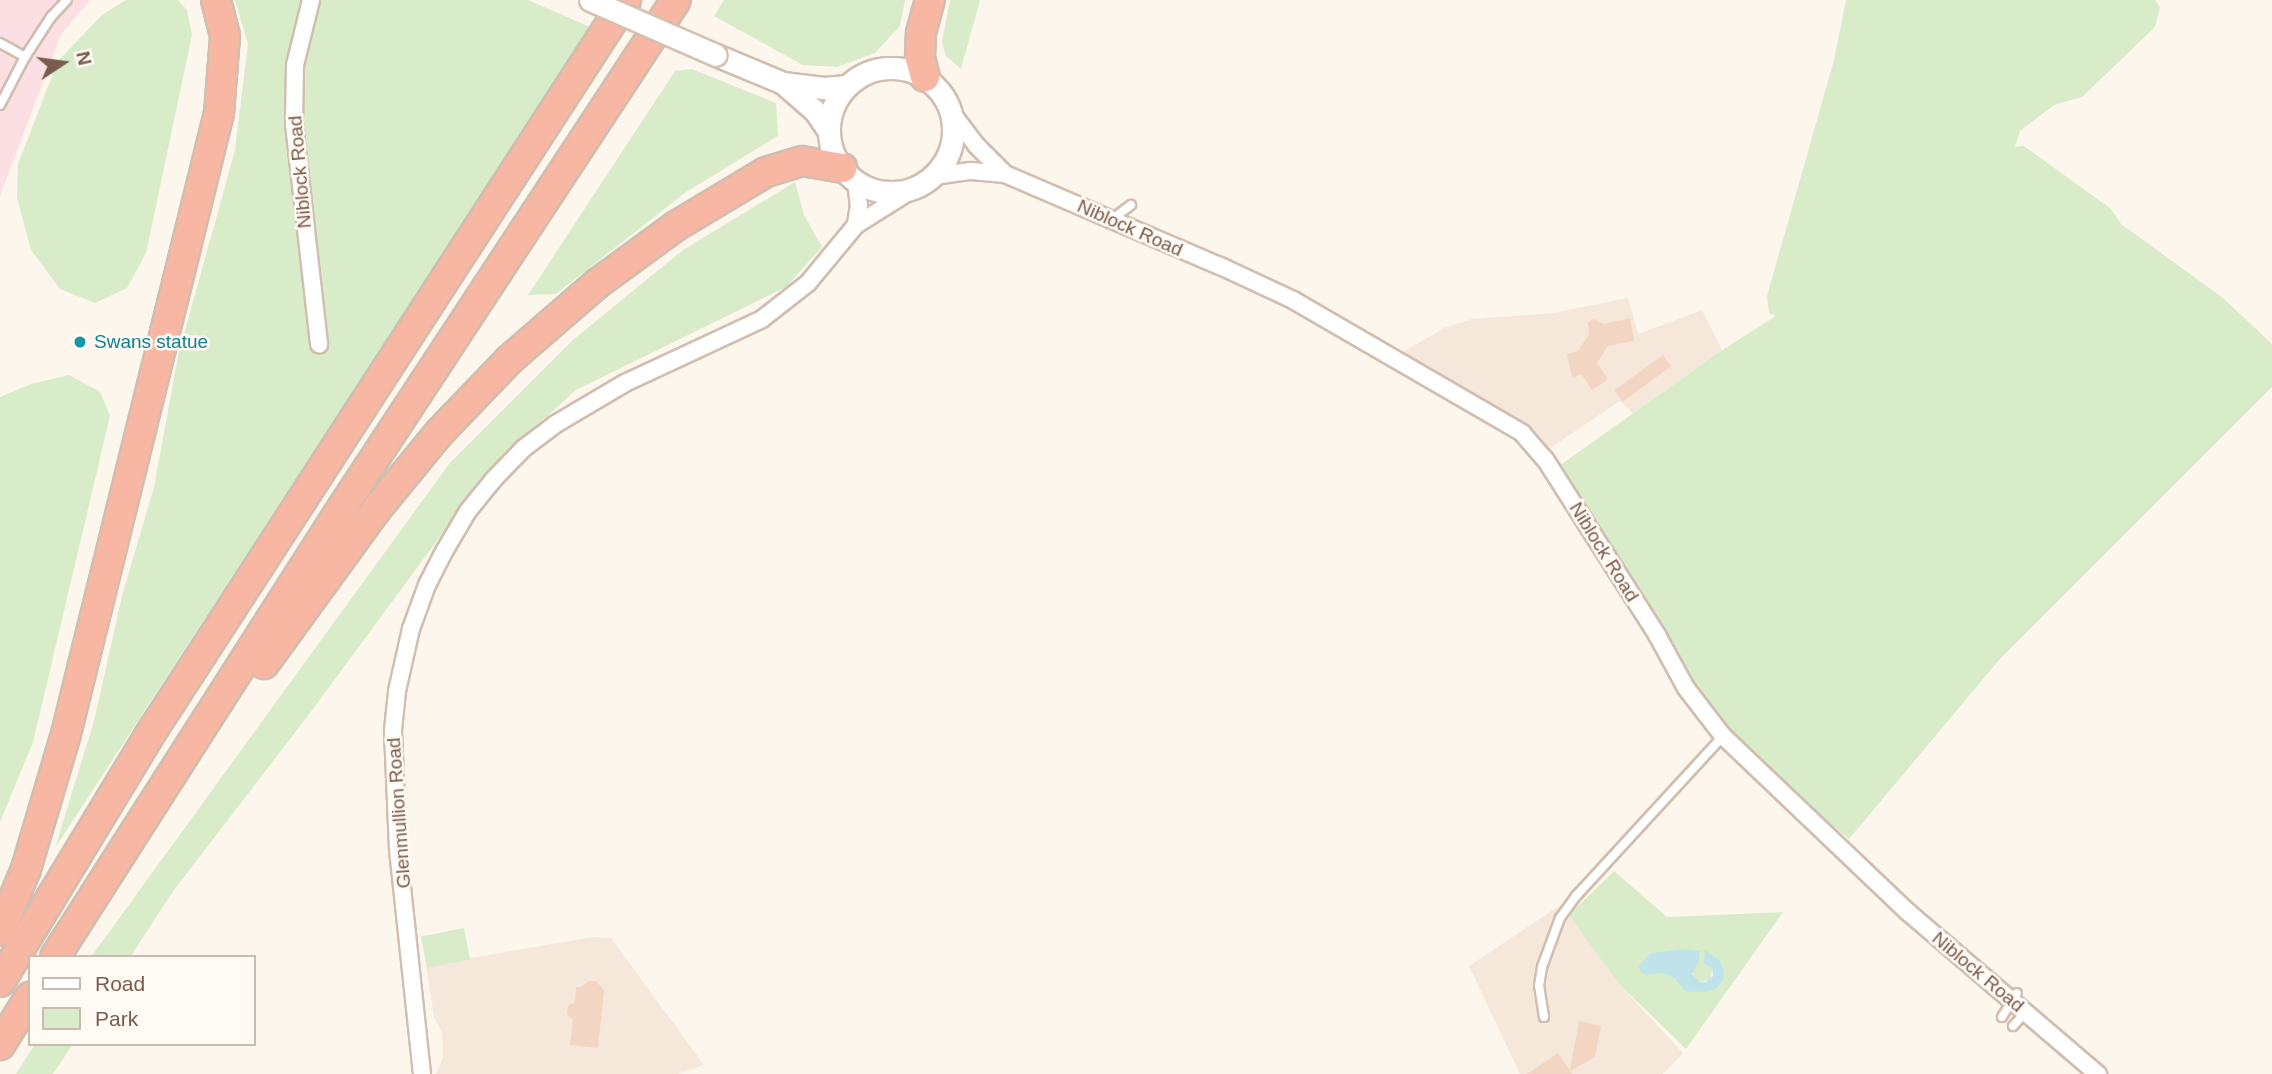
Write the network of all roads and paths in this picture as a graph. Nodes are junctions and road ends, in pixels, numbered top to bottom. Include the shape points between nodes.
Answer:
1 (67, 0) edge
2 (216, 0) edge
3 (311, 0) edge
4 (590, 0) edge
5 (626, 0) edge
6 (676, 0) edge
7 (930, 0) edge
8 (0, 43) edge
9 (25, 57) junction
10 (925, 77) junction
11 (783, 83) junction
12 (846, 86) junction
13 (0, 105) edge
14 (952, 113) junction
15 (829, 132) junction
16 (1005, 174) junction
17 (849, 175) junction
18 (934, 176) junction
19 (915, 188) junction
20 (1131, 205) dead end
21 (1111, 220) junction
22 (856, 225) junction
23 (319, 345) dead end
24 (1723, 736) junction
25 (134, 829) junction
26 (0, 931) edge
27 (56, 955) edge
28 (0, 982) edge
29 (2014, 997) junction
30 (28, 1000) edge
31 (2026, 1012) junction
32 (1544, 1017) dead end
33 (2002, 1017) dead end
34 (2012, 1026) dead end
35 (0, 1045) edge
36 (422, 1074) edge
37 (2098, 1074) edge

1 - 9 lane
2 - 26 highway via 225,36 219,113 66,734 26,869
3 - 23 street, Niblock Road via 295,65 294,124
4 - 11 main road, bridge
5 - 28 highway via 154,727
6 - 25 highway
7 - 10 highway via 921,33
8 - 9 lane
9 - 13 lane
10 - 12 main road via 906,69 884,68
10 - 14 main road via 946,99
11 - 12 main road
11 - 15 main road via 815,111
12 - 15 main road via 834,108
14 - 16 street, Niblock Road
14 - 18 main road via 951,147
15 - 17 main road via 833,151
16 - 18 street, Niblock Road via 971,171
16 - 21 street, Niblock Road
17 - 19 main road via 874,190 895,193
17 - 22 street via 859,205
17 - 25 highway via 802,161 766,172 676,226 509,360 440,432 375,511 225,716
18 - 19 main road
19 - 22 street, Glenmullion Road
20 - 21 lane
21 - 24 street, Niblock Road via 1168,251 1293,300 1522,433 1545,459 1627,597
22 - 36 street, Glenmullion Road via 808,283 762,319 585,405 524,448 468,511 427,584 402,661 393,742 398,850
24 - 29 street, Niblock Road via 1840,839 1908,912
24 - 32 lane via 1560,919 1542,967 1539,986
25 - 27 highway
29 - 31 street, Niblock Road
29 - 33 lane
30 - 35 highway
31 - 34 lane
31 - 37 street, Niblock Road

